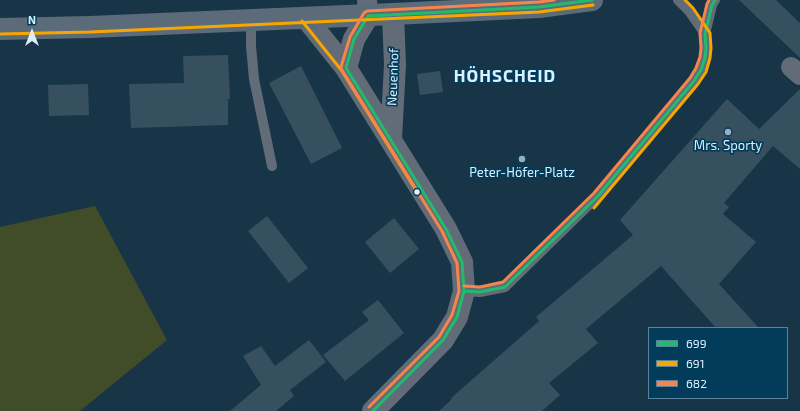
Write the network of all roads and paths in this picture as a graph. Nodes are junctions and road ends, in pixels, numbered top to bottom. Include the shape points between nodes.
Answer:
1 (592, 0) edge
2 (678, 0) edge
3 (715, 0) edge
4 (367, 8) edge
5 (393, 14) junction
6 (306, 18) junction
7 (251, 20) junction
8 (0, 29) edge
9 (705, 34) junction
10 (346, 68) junction
11 (391, 139) junction
12 (272, 166) dead end
13 (464, 291) junction
14 (373, 411) edge

1 - 5 main road via 539,7
2 - 9 lane via 689,10
3 - 9 lane
4 - 5 main road
4 - 6 main road
4 - 10 street via 354,39
5 - 11 street, Neuenhof via 396,65
6 - 7 main road
6 - 10 street, Neuenhof
7 - 8 main road
7 - 12 lane via 250,46 254,79
9 - 13 lane via 704,58 701,70 694,81 598,196 505,287 480,292
10 - 11 street, Neuenhof
11 - 13 street, Neuenhof via 446,229 462,262
13 - 14 street, Neuenhof via 457,317 443,340

